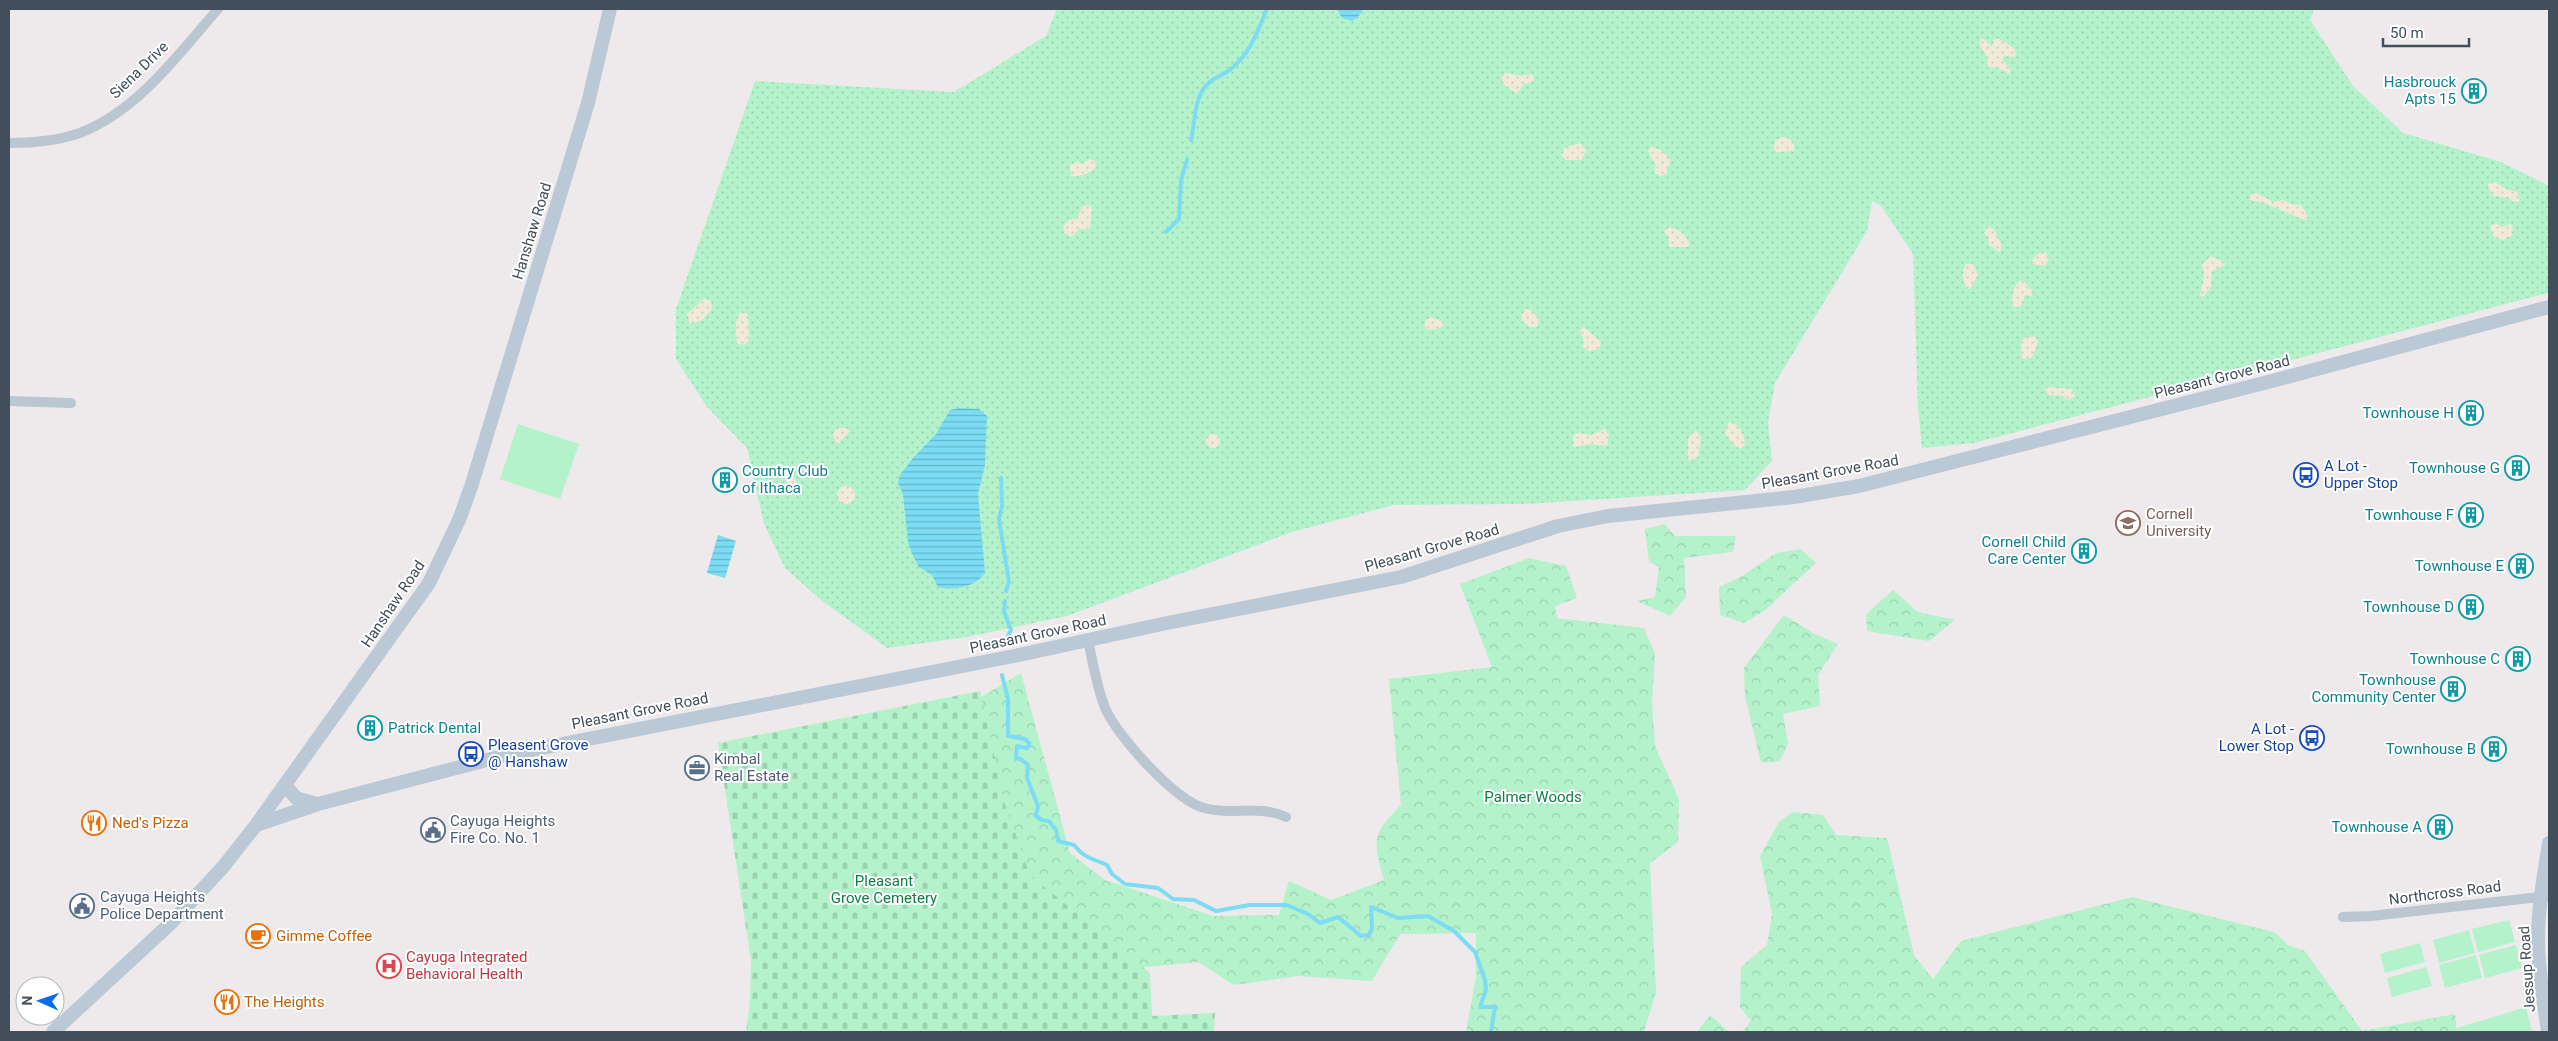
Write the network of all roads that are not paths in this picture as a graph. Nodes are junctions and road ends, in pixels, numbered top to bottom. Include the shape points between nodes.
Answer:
1 (218, 9) edge
2 (610, 9) edge
3 (9, 143) edge
4 (2549, 307) edge
5 (9, 401) edge
6 (71, 403) dead end
7 (1088, 640) junction
8 (285, 785) junction
9 (318, 804) junction
10 (1286, 817) dead end
11 (256, 825) junction
12 (2549, 843) edge
13 (2546, 896) edge
14 (2343, 917) dead end
15 (55, 1032) edge
16 (2548, 1032) edge

1 - 3 street, Siena Drive via 139,94 111,117 64,138
2 - 8 street, Hanshaw Road via 588,103 460,520 429,583
4 - 7 street, Pleasant Grove Road via 2266,383 1859,486 1794,497 1608,516 1558,526 1402,577
5 - 6 street
7 - 9 street, Pleasant Grove Road via 532,750
7 - 10 street via 1110,717 1138,754 1182,796 1204,808 1272,811
8 - 9 street via 303,801
8 - 11 street, Hanshaw Road
9 - 11 street, Pleasant Grove Road
11 - 15 street, Hanshaw Road via 223,867 172,922
12 - 13 street, Jessup Road
13 - 14 street, Northcross Road
13 - 16 street, Jessup Road via 2538,941

